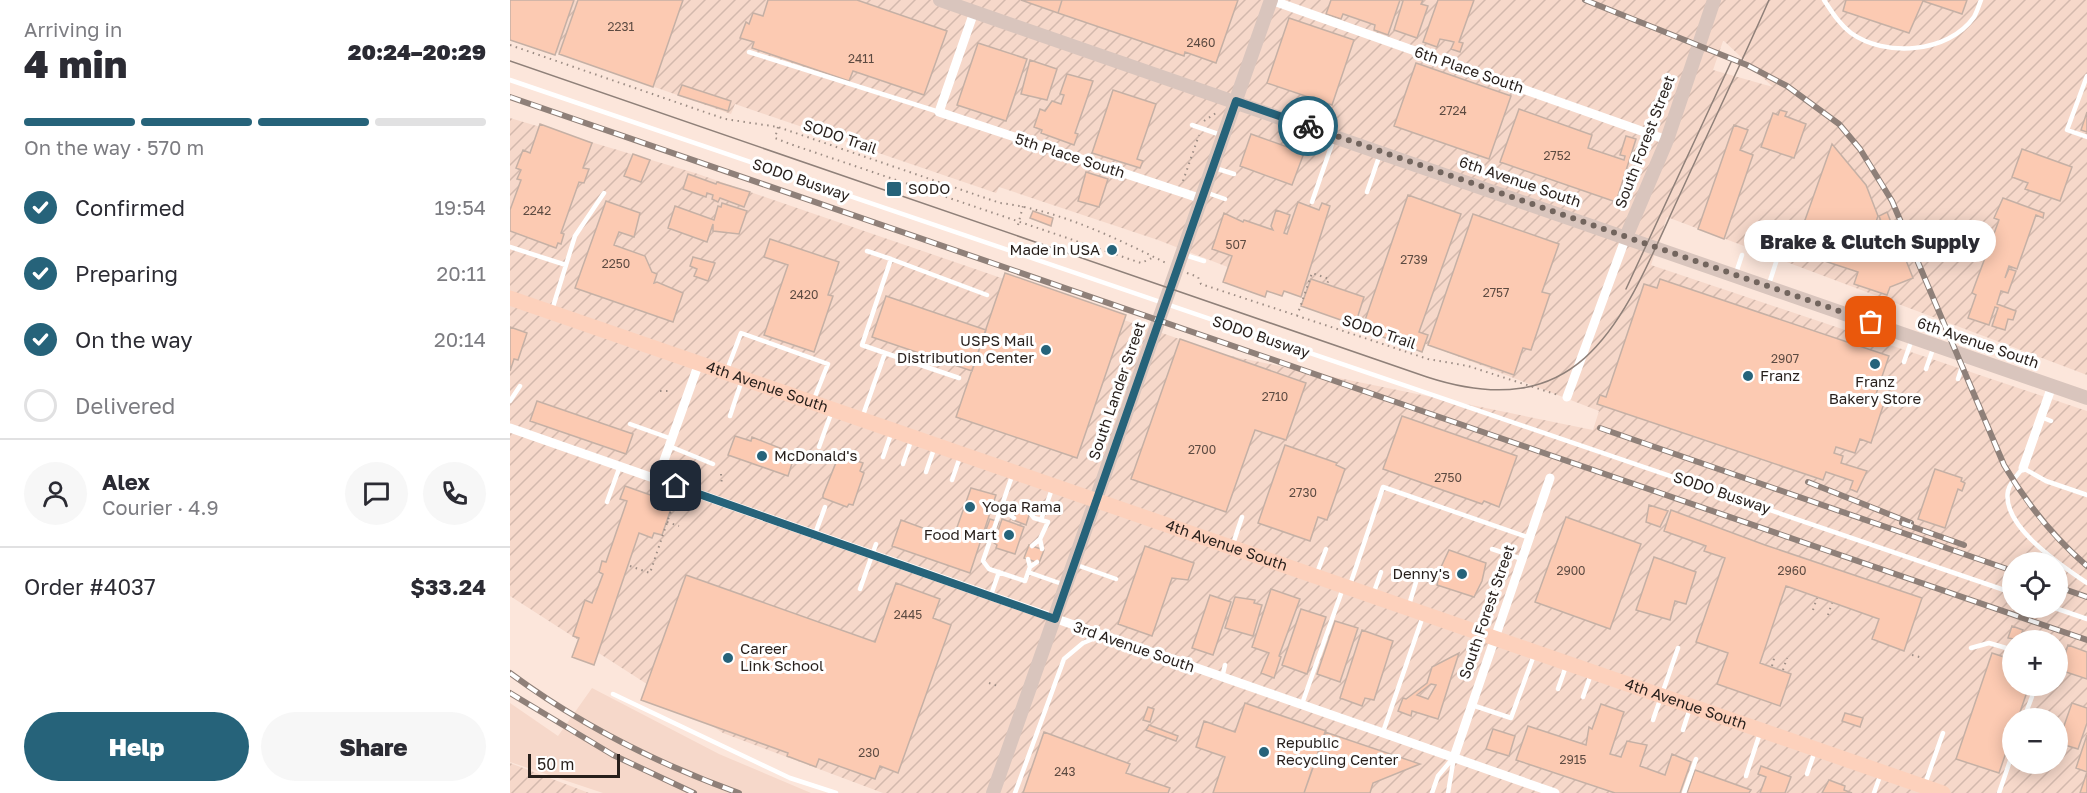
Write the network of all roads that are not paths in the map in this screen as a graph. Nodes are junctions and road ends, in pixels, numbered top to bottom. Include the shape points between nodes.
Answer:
1 (940, 0) edge
2 (1271, 0) edge
3 (1714, 0) edge
4 (1824, 0) edge
5 (1981, 0) edge
6 (974, 12) junction
7 (749, 52) dead end
8 (2087, 76) edge
9 (510, 80) edge
10 (1236, 101) junction
11 (939, 112) junction
12 (1192, 125) dead end
13 (1335, 135) junction
14 (1224, 136) junction
15 (2087, 137) edge
16 (1667, 140) junction
17 (1381, 151) junction
18 (1213, 167) junction
19 (1234, 174) dead end
20 (1367, 192) dead end
21 (604, 193) dead end
22 (1203, 196) junction
23 (1225, 199) dead end
24 (1312, 202) dead end
25 (1626, 237) junction
26 (510, 247) edge
27 (867, 250) dead end
28 (1779, 253) dead end
29 (1182, 254) junction
30 (1742, 255) dead end
31 (891, 259) junction
32 (1204, 261) dead end
33 (566, 265) junction
34 (1735, 275) junction
35 (1768, 287) junction
36 (987, 295) dead end
37 (510, 298) edge
38 (1165, 304) junction
39 (551, 312) junction
40 (1912, 337) junction
41 (1935, 345) junction
42 (885, 353) junction
43 (1966, 356) junction
44 (1904, 362) dead end
45 (699, 363) junction
46 (1926, 369) dead end
47 (727, 372) junction
48 (743, 378) junction
49 (959, 378) dead end
50 (1958, 379) dead end
51 (520, 386) dead end
52 (2052, 386) junction
53 (1567, 397) road end
54 (2087, 398) edge
55 (510, 401) edge
56 (814, 402) junction
57 (833, 408) junction
58 (730, 416) dead end
59 (2041, 417) junction
60 (862, 418) junction
61 (2051, 421) dead end
62 (630, 424) dead end
63 (510, 428) edge
64 (893, 428) junction
65 (913, 435) junction
66 (671, 443) junction
67 (936, 443) junction
68 (819, 447) dead end
69 (962, 452) junction
70 (883, 457) dead end
71 (713, 464) dead end
72 (903, 464) dead end
73 (620, 466) junction
74 (2023, 468) junction
75 (1014, 470) junction
76 (926, 472) dead end
77 (1550, 478) dead end
78 (657, 480) junction
79 (952, 480) dead end
80 (1053, 484) junction
81 (2087, 495) edge
82 (1097, 500) junction
83 (608, 502) dead end
84 (825, 507) dead end
85 (1001, 508) junction
86 (1017, 508) dead end
87 (1030, 513) dead end
88 (1242, 517) dead end
89 (1014, 518) dead end
90 (1034, 518) junction
91 (1041, 520) junction
92 (1027, 522) dead end
93 (816, 534) junction
94 (1530, 538) junction
95 (1040, 539) junction
96 (876, 544) dead end
97 (1032, 546) dead end
98 (1232, 547) junction
99 (1042, 549) dead end
100 (1326, 549) dead end
101 (1492, 549) dead end
102 (872, 555) junction
103 (1028, 559) dead end
104 (1522, 559) junction
105 (1037, 562) dead end
106 (1074, 564) junction
107 (1029, 570) junction
108 (999, 572) junction
109 (1381, 572) dead end
110 (1316, 576) junction
111 (1116, 579) dead end
112 (1416, 582) dead end
113 (2087, 583) edge
114 (1067, 586) junction
115 (1346, 586) junction
116 (860, 589) dead end
117 (2002, 589) edge
118 (1373, 596) junction
119 (990, 597) junction
120 (1408, 608) junction
121 (2068, 612) edge
122 (1424, 613) junction
123 (1055, 619) junction
124 (2087, 619) edge
125 (1101, 635) junction
126 (1495, 638) junction
127 (2002, 647) edge
128 (1678, 648) dead end
129 (1971, 648) dead end
130 (1535, 652) junction
131 (1567, 663) junction
132 (1225, 665) dead end
133 (1591, 672) junction
134 (1222, 678) junction
135 (1558, 689) dead end
136 (613, 694) dead end
137 (1662, 696) junction
138 (1583, 697) dead end
139 (1302, 704) junction
140 (1472, 705) junction
141 (1690, 706) junction
142 (1653, 720) dead end
143 (1683, 730) dead end
144 (1761, 730) junction
145 (1383, 732) junction
146 (1942, 733) dead end
147 (1815, 749) junction
148 (1454, 757) junction
149 (1695, 759) dead end
150 (1881, 772) junction
151 (1807, 774) dead end
152 (2005, 774) edge
153 (1746, 776) dead end
154 (1917, 788) edge
155 (836, 793) edge
156 (993, 793) edge
157 (1015, 793) edge
158 (1432, 793) edge
159 (1448, 793) edge
160 (1555, 793) edge
161 (1684, 793) edge
162 (1874, 793) edge
163 (1943, 793) edge
164 (1999, 793) edge

1 - 6 main road, 6th Avenue South
2 - 10 main road, South Lander Street
2 - 16 street, 6th Place South
3 - 16 main road, South Forest Street
4 - 5 lane via 1850,32 1888,49 1937,43 1974,18
6 - 10 main road, 6th Avenue South
6 - 11 street
7 - 11 lane
8 - 15 lane via 2067,130
9 - 38 lane, SODO Busway
10 - 13 main road, 6th Avenue South
10 - 14 main road, South Lander Street
11 - 22 street, 5th Place South via 1179,192
12 - 14 lane
13 - 17 main road, 6th Avenue South
13 - 24 lane
14 - 18 main road, South Lander Street
16 - 25 main road, South Forest Street
17 - 20 lane
17 - 25 main road, 6th Avenue South
18 - 19 lane
18 - 22 main road, South Lander Street
21 - 33 lane via 575,236
22 - 23 lane
22 - 29 main road, South Lander Street
25 - 34 main road, 6th Avenue South
25 - 53 street, South Forest Street
26 - 33 lane
27 - 31 lane
28 - 35 lane
29 - 32 lane
29 - 38 main road, South Lander Street
30 - 34 lane
31 - 36 lane
31 - 42 lane via 862,345
33 - 39 lane
34 - 35 main road, 6th Avenue South
35 - 40 main road, 6th Avenue South
37 - 39 main road, 4th Avenue South
38 - 82 main road, South Lander Street
38 - 117 lane, SODO Busway
39 - 45 main road, 4th Avenue South
40 - 41 main road, 6th Avenue South
40 - 44 lane
41 - 43 main road, 6th Avenue South
41 - 46 lane
42 - 49 lane
42 - 60 lane
43 - 50 lane
43 - 52 main road, 6th Avenue South
45 - 47 main road, 4th Avenue South
45 - 66 street
47 - 48 main road, 4th Avenue South
47 - 56 lane via 741,333 828,364
48 - 56 main road, 4th Avenue South
48 - 58 lane
51 - 55 lane
52 - 54 main road, 6th Avenue South
52 - 59 street
56 - 57 main road, 4th Avenue South
57 - 60 main road, 4th Avenue South
57 - 68 lane
59 - 61 lane
59 - 74 street
60 - 64 main road, 4th Avenue South
62 - 66 lane
63 - 73 street, 3rd Avenue South
64 - 65 main road, 4th Avenue South
64 - 70 lane
65 - 67 main road, 4th Avenue South
65 - 72 lane
66 - 71 lane
66 - 78 street
67 - 69 main road, 4th Avenue South
67 - 76 lane
69 - 75 main road, 4th Avenue South
69 - 79 lane
73 - 78 street, 3rd Avenue South
73 - 83 lane
74 - 81 lane via 2046,482
74 - 113 lane via 2008,491 2008,504 2017,521 2034,543
75 - 80 main road, 4th Avenue South
75 - 85 lane
77 - 94 street, South Forest Street
78 - 93 street, 3rd Avenue South
80 - 82 main road, 4th Avenue South
80 - 91 lane
82 - 98 main road, 4th Avenue South
82 - 106 main road, South Lander Street
84 - 93 lane
85 - 86 lane
85 - 89 lane
85 - 108 lane via 983,561
87 - 90 lane
88 - 98 lane
90 - 91 lane
90 - 92 lane
91 - 95 lane via 1048,522
93 - 102 street, 3rd Avenue South via 853,543
94 - 104 street, South Forest Street
94 - 115 lane via 1383,487
95 - 97 lane
95 - 99 lane
96 - 102 lane
98 - 110 main road, 4th Avenue South
100 - 110 lane
101 - 104 lane
102 - 116 lane
102 - 119 street, 3rd Avenue South
103 - 107 lane
104 - 126 street, South Forest Street
105 - 107 lane
106 - 111 lane
106 - 114 main road, South Lander Street
107 - 108 lane via 1025,581
107 - 114 lane
108 - 119 lane
109 - 118 lane
110 - 115 main road, 4th Avenue South
112 - 120 lane
114 - 123 main road, South Lander Street
115 - 118 main road, 4th Avenue South
115 - 139 lane
118 - 120 main road, 4th Avenue South
119 - 123 street, 3rd Avenue South
120 - 122 main road, 4th Avenue South
121 - 124 lane
122 - 126 main road, 4th Avenue South
122 - 145 lane
123 - 125 street, 3rd Avenue South
123 - 156 main road, South Lander Street
125 - 134 street, 3rd Avenue South
125 - 157 lane via 1083,643 1064,659
126 - 130 main road, 4th Avenue South
126 - 140 street, South Forest Street
127 - 129 lane via 1989,643
128 - 137 lane
130 - 131 main road, 4th Avenue South
130 - 140 lane via 1511,718
131 - 133 main road, 4th Avenue South
131 - 135 lane
132 - 134 lane
133 - 137 main road, 4th Avenue South
133 - 138 lane
134 - 139 street, 3rd Avenue South
136 - 155 lane via 790,778
137 - 141 main road, 4th Avenue South
137 - 142 lane
139 - 145 street, 3rd Avenue South
140 - 148 street, South Forest Street
141 - 143 lane
141 - 144 main road, 4th Avenue South
144 - 147 main road, 4th Avenue South
144 - 153 lane
145 - 148 street, 3rd Avenue South
146 - 154 lane
147 - 150 main road, 4th Avenue South
147 - 151 lane
148 - 158 lane via 1438,776
148 - 159 lane
148 - 160 street, 3rd Avenue South
149 - 161 lane
150 - 154 main road, 4th Avenue South
150 - 162 lane
152 - 164 lane
154 - 163 main road, 4th Avenue South

